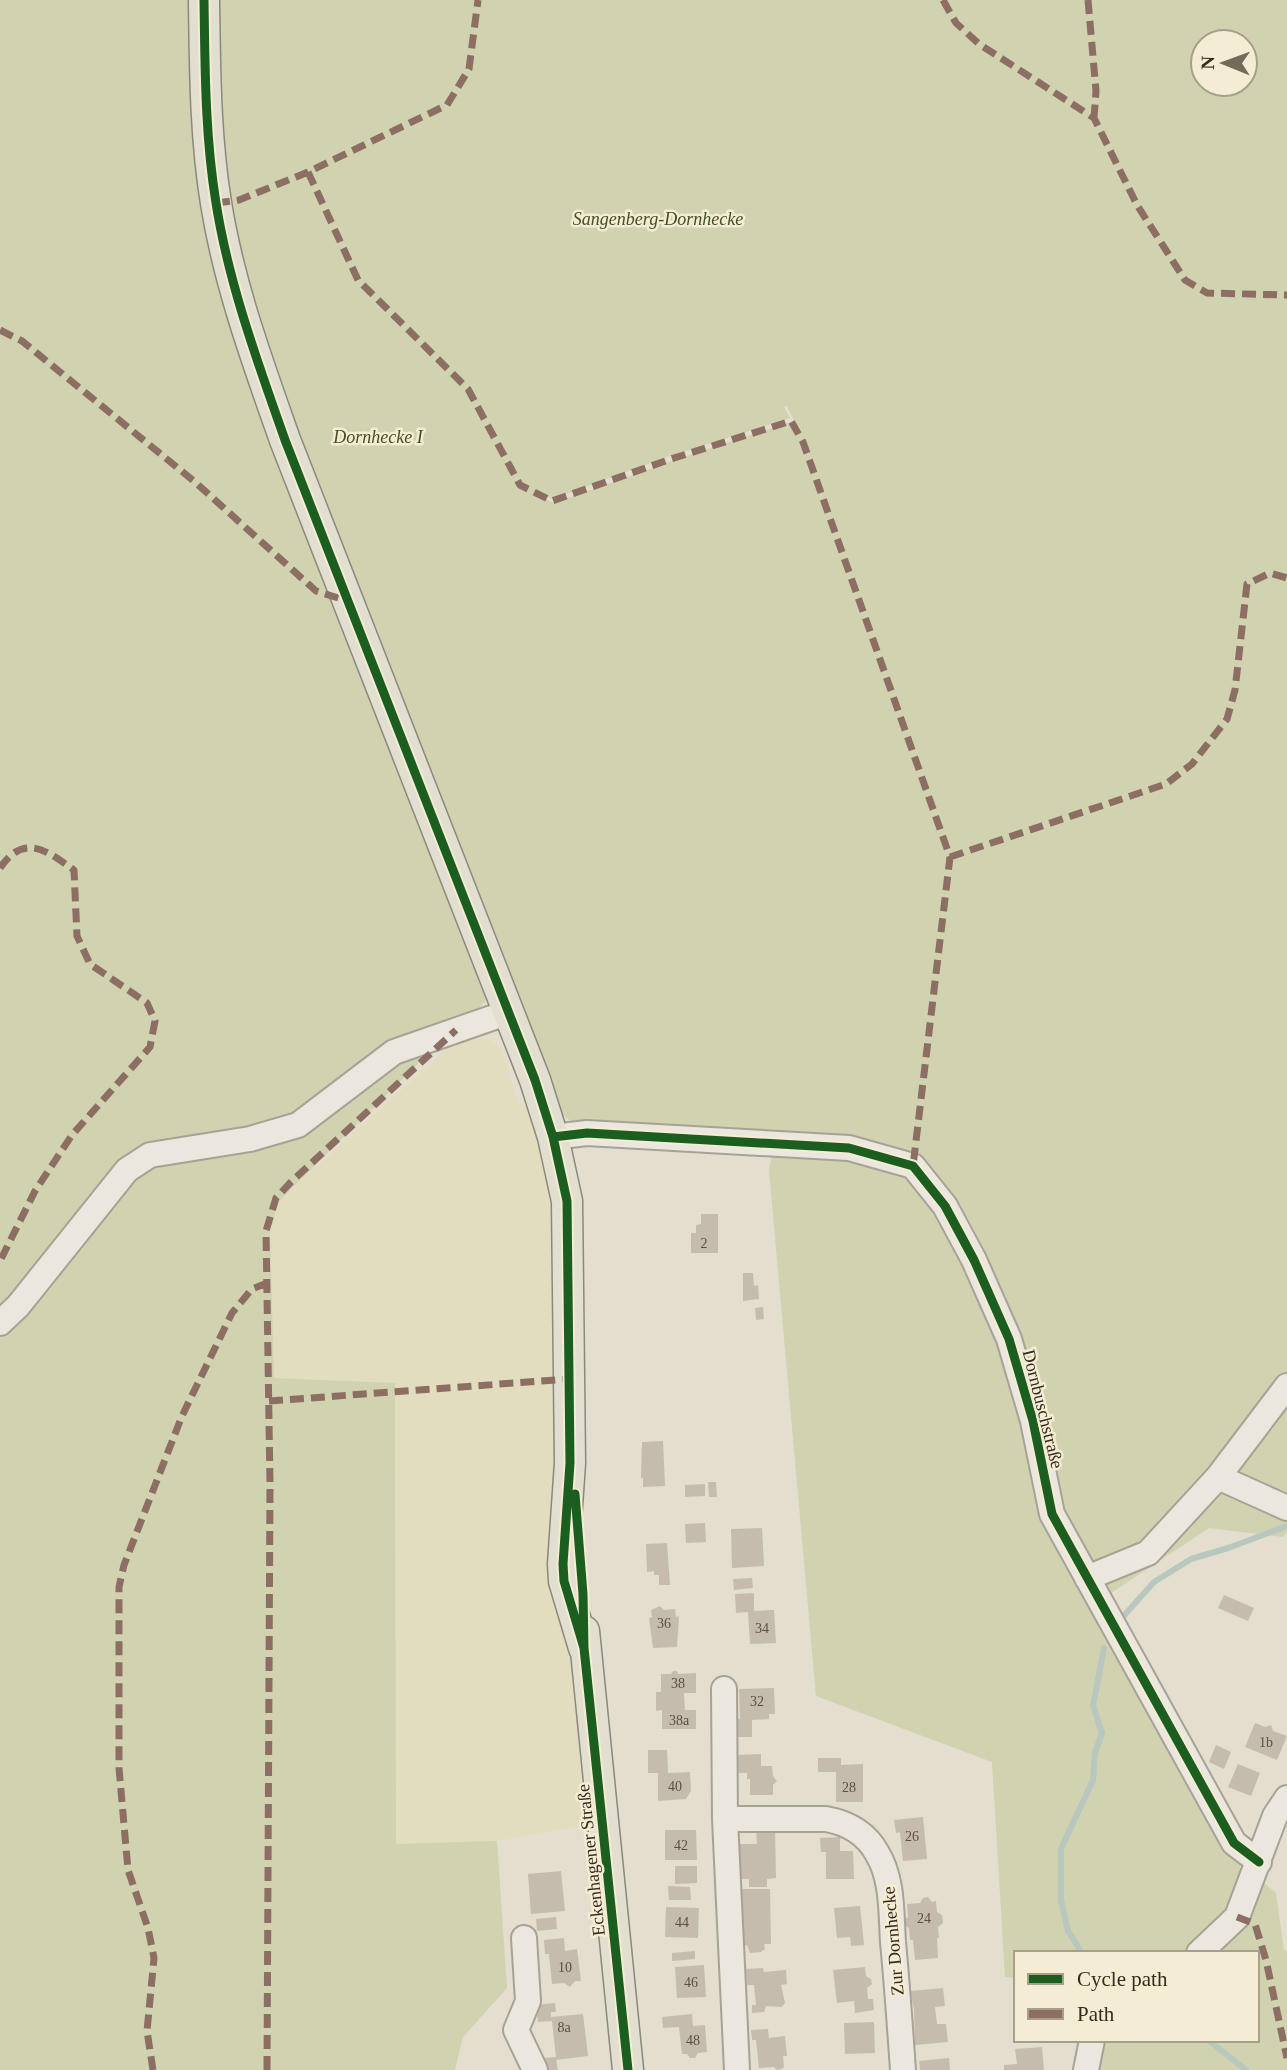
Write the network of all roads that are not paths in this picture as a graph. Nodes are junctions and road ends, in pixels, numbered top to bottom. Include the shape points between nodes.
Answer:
1 (204, 0) edge
2 (509, 1012) junction
3 (554, 1137) junction
4 (0, 1323) edge
5 (1287, 1386) edge
6 (1218, 1477) junction
7 (1287, 1508) edge
8 (1087, 1578) junction
9 (724, 1689) dead end
10 (1287, 1798) edge
11 (726, 1819) junction
12 (1259, 1862) junction
13 (524, 1938) dead end
14 (1201, 1951) edge
15 (1091, 2042) edge
16 (535, 2070) edge
17 (628, 2070) edge
18 (737, 2070) edge
19 (903, 2070) edge
20 (1086, 2070) edge

1 - 2 main road, Eckenhagener Straße via 206,119 216,203 248,335
2 - 3 main road, Eckenhagener Straße
2 - 4 street via 394,1052 298,1125 250,1139 150,1155 127,1170
3 - 8 street, Dornbuschstraße via 587,1133 849,1148 913,1166 945,1206 1009,1339 1033,1422 1052,1514
3 - 17 main road, Eckenhagener Straße via 567,1201 570,1463 562,1564 584,1648
5 - 6 street
6 - 7 street
6 - 8 street via 1148,1553
8 - 12 street, Dornbuschstraße via 1234,1843
9 - 11 street
10 - 12 street via 1275,1816
11 - 18 street
11 - 19 street, Zur Dornhecke via 826,1819 860,1832 869,1841 888,1886
12 - 14 street via 1237,1917
13 - 16 street via 528,2001 516,2029
15 - 20 street

